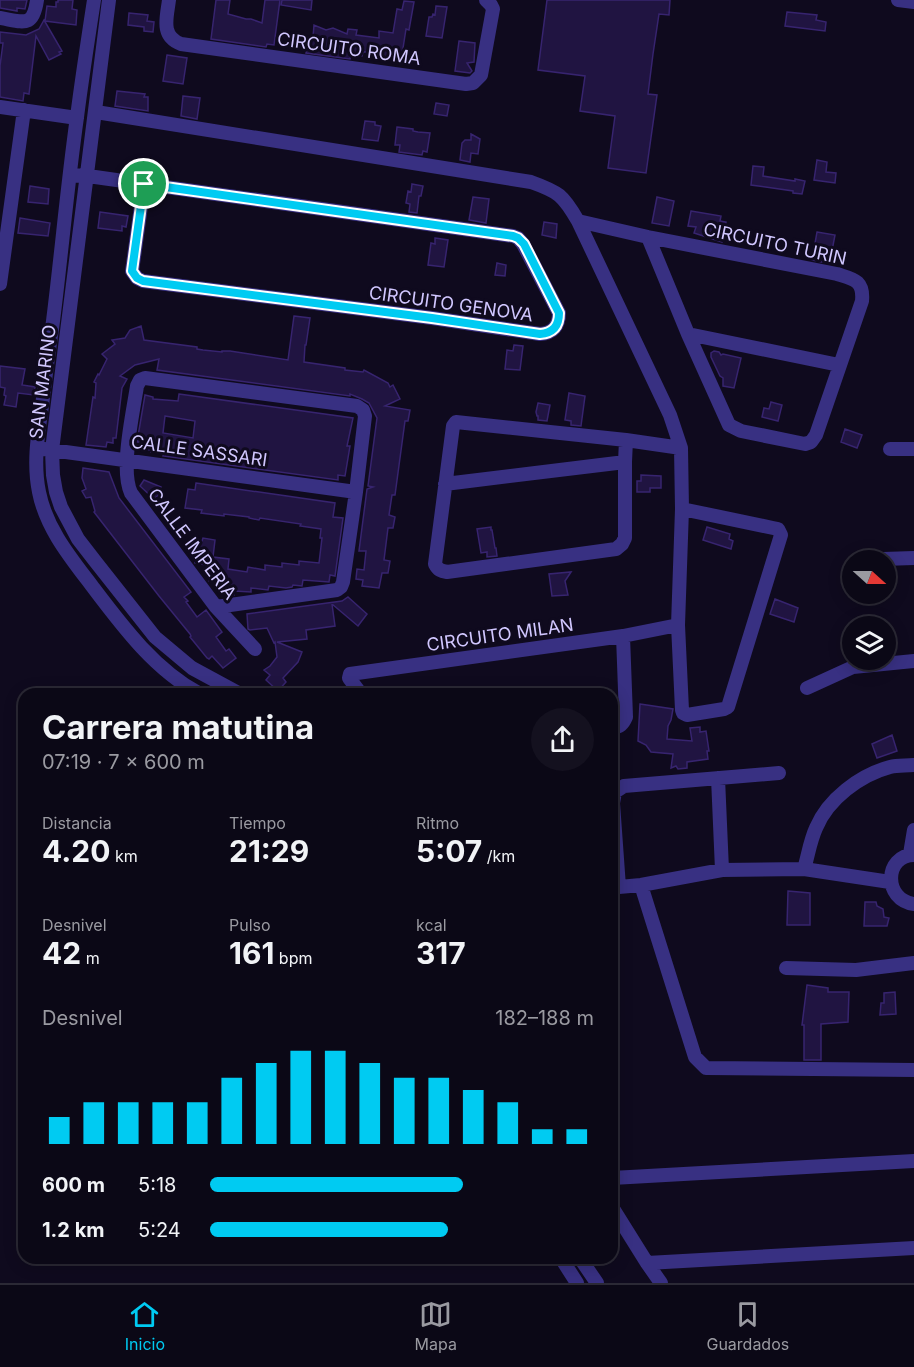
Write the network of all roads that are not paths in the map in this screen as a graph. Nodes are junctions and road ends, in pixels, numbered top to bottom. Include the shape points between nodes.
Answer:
1 (37, 0) edge
2 (94, 0) edge
3 (109, 0) edge
4 (169, 0) edge
5 (486, 0) edge
6 (898, 0) edge
7 (914, 2) edge
8 (0, 18) edge
9 (0, 106) edge
10 (24, 110) junction
11 (96, 112) junction
12 (76, 118) junction
13 (70, 175) junction
14 (88, 176) junction
15 (144, 184) junction
16 (6, 195) edge
17 (578, 221) junction
18 (648, 237) junction
19 (0, 283) edge
20 (688, 333) junction
21 (839, 365) junction
22 (626, 440) junction
23 (36, 448) junction
24 (681, 448) junction
25 (890, 449) dead end
26 (914, 449) edge
27 (52, 450) junction
28 (126, 459) junction
29 (625, 462) junction
30 (445, 484) junction
31 (356, 492) junction
32 (682, 509) junction
33 (78, 539) junction
34 (64, 548) junction
35 (914, 558) edge
36 (896, 559) edge
37 (216, 607) junction
38 (678, 625) junction
39 (623, 636) junction
40 (255, 649) dead end
41 (914, 661) edge
42 (192, 688) edge
43 (229, 688) edge
44 (356, 688) edge
45 (807, 688) dead end
46 (618, 725) edge
47 (914, 765) edge
48 (778, 772) dead end
49 (718, 778) junction
50 (618, 790) edge
51 (914, 830) edge
52 (912, 855) edge
53 (804, 869) junction
54 (722, 870) junction
55 (890, 882) junction
56 (641, 885) junction
57 (618, 888) edge
58 (914, 904) edge
59 (914, 963) edge
60 (786, 968) dead end
61 (914, 1070) edge
62 (914, 1161) edge
63 (618, 1178) edge
64 (618, 1217) edge
65 (914, 1248) edge
66 (647, 1263) junction
67 (565, 1264) edge
68 (584, 1264) edge
69 (577, 1283) edge
70 (597, 1283) edge
71 (661, 1283) edge

1 - 8 street via 32,19
2 - 12 street, SAN MARINO
3 - 11 street, SAN MARINO
4 - 5 street, CIRCUITO ROMA via 166,27 169,37 181,44 466,84 481,75 493,9
6 - 7 street
9 - 10 street
10 - 12 street
10 - 16 street
11 - 14 street, SAN MARINO
11 - 17 street via 531,182 553,190 568,203
12 - 13 street, SAN MARINO
13 - 14 street, CIRCUITO GENOVA
13 - 23 street, SAN MARINO
14 - 15 street, CIRCUITO GENOVA
14 - 27 street, SAN MARINO
15 - 15 street, CIRCUITO GENOVA via 513,236 524,244 559,320 552,331 540,334 143,281 132,271
16 - 19 street
17 - 18 street, CIRCUITO TURIN
17 - 24 street via 670,415
18 - 20 street
18 - 21 street, CIRCUITO TURIN via 837,274 857,282 862,286 862,301
20 - 21 street
20 - 21 street, CIRCUITO TURIN via 727,422 741,431 811,442
22 - 24 street
22 - 29 street
22 - 30 street via 456,422
23 - 27 street, CALLE SASSARI
23 - 34 street, SAN MARINO via 42,505
24 - 32 street
25 - 26 street
27 - 28 street, CALLE SASSARI
27 - 33 street, SAN MARINO via 56,492
28 - 31 street, CALLE SASSARI
28 - 31 street, CALLE IMPERIA via 136,386 145,378 357,406 365,416
28 - 37 street, CALLE IMPERIA via 131,493
29 - 30 street
29 - 30 street via 625,538 616,549 447,572 435,564
31 - 37 street via 341,587
32 - 38 street
32 - 38 street via 773,528 782,536 728,707 683,713
33 - 34 street
33 - 43 street, SAN MARINO via 155,637 192,668
34 - 42 street, SAN MARINO via 145,651
35 - 36 street
37 - 40 street, CALLE IMPERIA
38 - 39 street, CIRCUITO MILAN
39 - 44 street, CIRCUITO MILAN via 350,674
39 - 46 street via 626,717
41 - 45 street via 853,668
47 - 53 street via 872,773 832,803 816,827
48 - 49 street
49 - 50 street via 624,786
49 - 54 street
51 - 52 street
52 - 55 street via 900,859
53 - 54 street
53 - 55 street
54 - 56 street
55 - 58 street via 895,895
56 - 57 street
56 - 61 street via 695,1057 706,1068
59 - 60 street via 856,970
62 - 63 street
64 - 66 street
65 - 66 street
66 - 71 street
67 - 69 street
68 - 70 street

